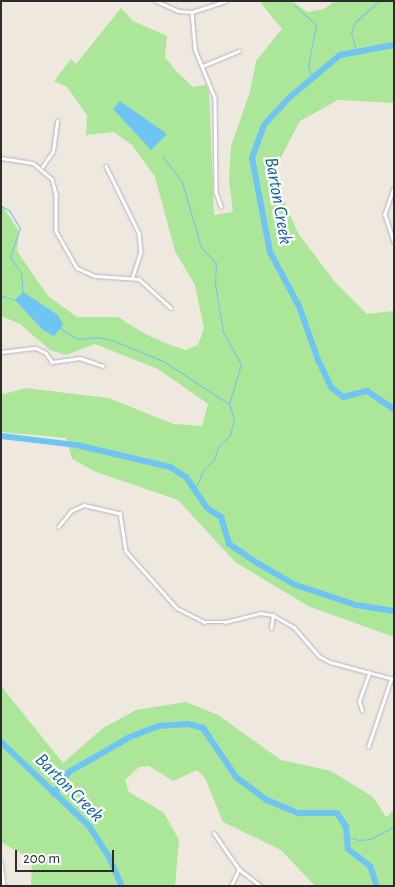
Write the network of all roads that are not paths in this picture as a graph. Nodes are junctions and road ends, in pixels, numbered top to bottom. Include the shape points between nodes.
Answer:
1 (156, 1) edge
2 (225, 1) edge
3 (192, 12) junction
4 (239, 51) dead end
5 (203, 66) junction
6 (57, 122) dead end
7 (1, 158) edge
8 (106, 166) dead end
9 (42, 168) junction
10 (394, 188) edge
11 (221, 206) dead end
12 (394, 241) edge
13 (133, 277) junction
14 (171, 308) dead end
15 (1, 352) edge
16 (103, 366) dead end
17 (58, 527) dead end
18 (273, 615) junction
19 (271, 628) dead end
20 (369, 673) junction
21 (393, 679) edge
22 (362, 711) dead end
23 (368, 747) dead end
24 (214, 833) dead end
25 (1, 861) edge
26 (240, 869) junction
27 (4, 886) edge
28 (231, 886) edge
29 (260, 886) edge

1 - 3 street via 178,11
2 - 3 street
3 - 5 street via 194,45
4 - 5 street
5 - 11 street via 216,98 216,192
6 - 9 street via 53,151
7 - 9 street via 33,163
8 - 13 street via 139,233 141,252
9 - 13 street via 54,184 56,232 72,262 95,276
10 - 12 street via 385,214
13 - 14 street
15 - 16 street via 36,348 46,353 52,362 80,358
17 - 18 street via 71,512 84,505 120,513 126,551 177,608 204,622
18 - 19 street
18 - 20 street via 294,627 319,656
20 - 21 street
20 - 22 street via 360,701
21 - 23 street
24 - 26 street
25 - 27 street
26 - 28 street
26 - 29 street

